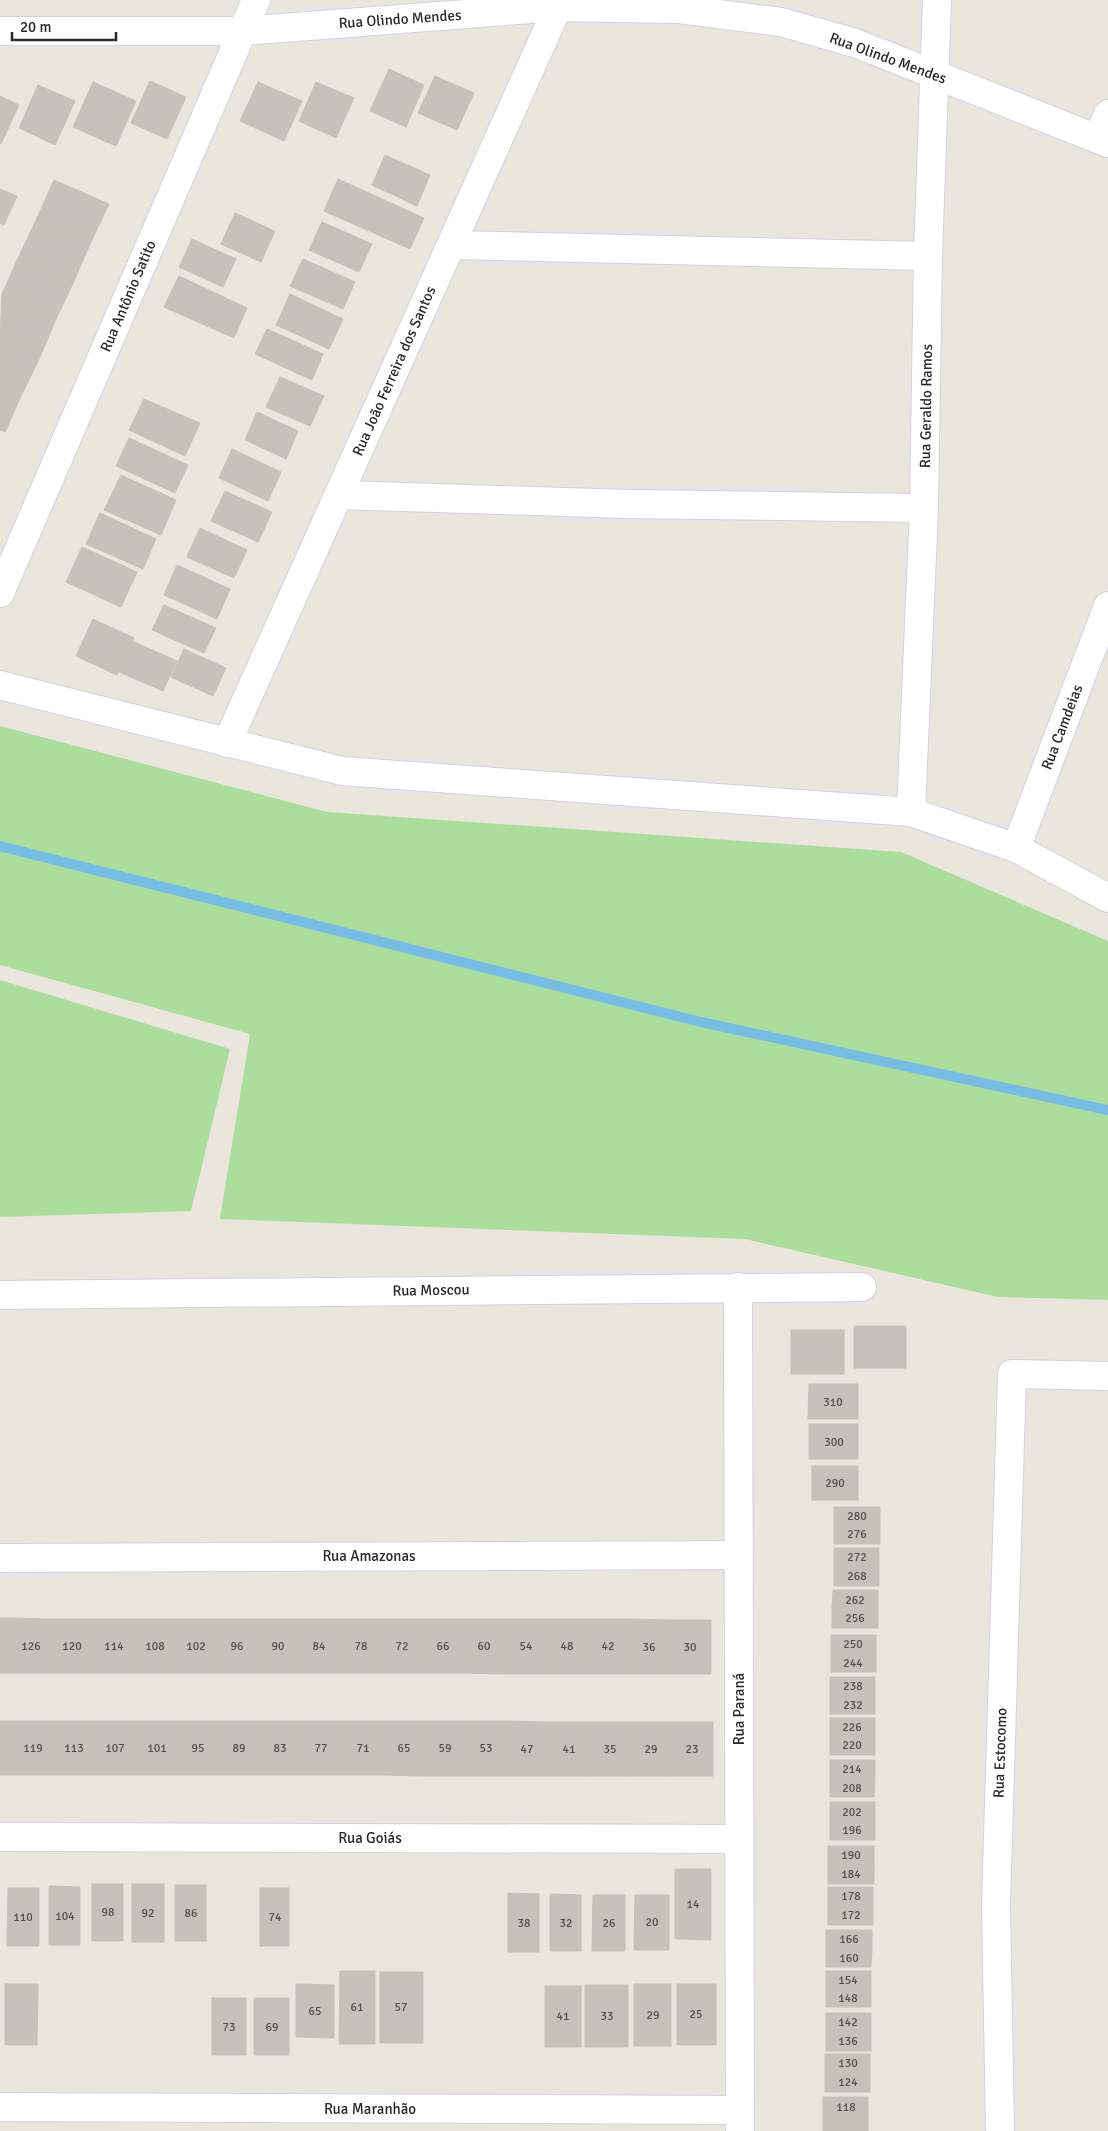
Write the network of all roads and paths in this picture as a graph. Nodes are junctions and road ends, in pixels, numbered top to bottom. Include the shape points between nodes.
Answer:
1 (256, 0) edge
2 (937, 0) edge
3 (560, 4) edge
4 (0, 30) edge
5 (242, 31) junction
6 (935, 75) junction
7 (1108, 114) edge
8 (1103, 141) edge
9 (451, 245) junction
10 (928, 256) junction
11 (339, 495) junction
12 (924, 508) junction
13 (0, 593) edge
14 (1107, 611) edge
15 (0, 685) edge
16 (227, 743) junction
17 (911, 812) junction
18 (1016, 848) junction
19 (1108, 898) edge
20 (738, 1287) junction
21 (862, 1287) dead end
22 (0, 1295) edge
23 (1108, 1376) edge
24 (738, 1555) junction
25 (0, 1558) edge
26 (0, 1836) edge
27 (739, 1839) junction
28 (0, 2107) edge
29 (740, 2120) edge
30 (1000, 2131) edge

1 - 5 street, Rua Antônio Satito
2 - 6 street, Rua Geraldo Ramos
3 - 5 street, Rua Olindo Mendes
3 - 6 street, Rua Olindo Mendes via 678,9 781,22 855,43
3 - 9 street, Rua João Ferreira dos Santos
4 - 5 street, Rua Olindo Mendes
5 - 13 street, Rua Antônio Satito
6 - 8 street, Rua Olindo Mendes
6 - 10 street, Rua Geraldo Ramos
7 - 8 street
9 - 10 street
9 - 11 street, Rua João Ferreira dos Santos
10 - 12 street, Rua Geraldo Ramos
11 - 12 street via 628,504
11 - 16 street, Rua João Ferreira dos Santos
12 - 17 street, Rua Geraldo Ramos
14 - 18 street, Rua Camdeias
15 - 16 street
16 - 17 street via 342,772
17 - 18 street
18 - 19 street
20 - 21 street, Rua Moscou
20 - 22 street, Rua Moscou
20 - 24 street, Rua Paraná
23 - 30 street, Rua Estocomo via 1012,1374 996,1904
24 - 25 street, Rua Amazonas
24 - 27 street, Rua Paraná
26 - 27 street, Rua Goiás
27 - 29 street, Rua Paraná
28 - 29 street, Rua Maranhão

